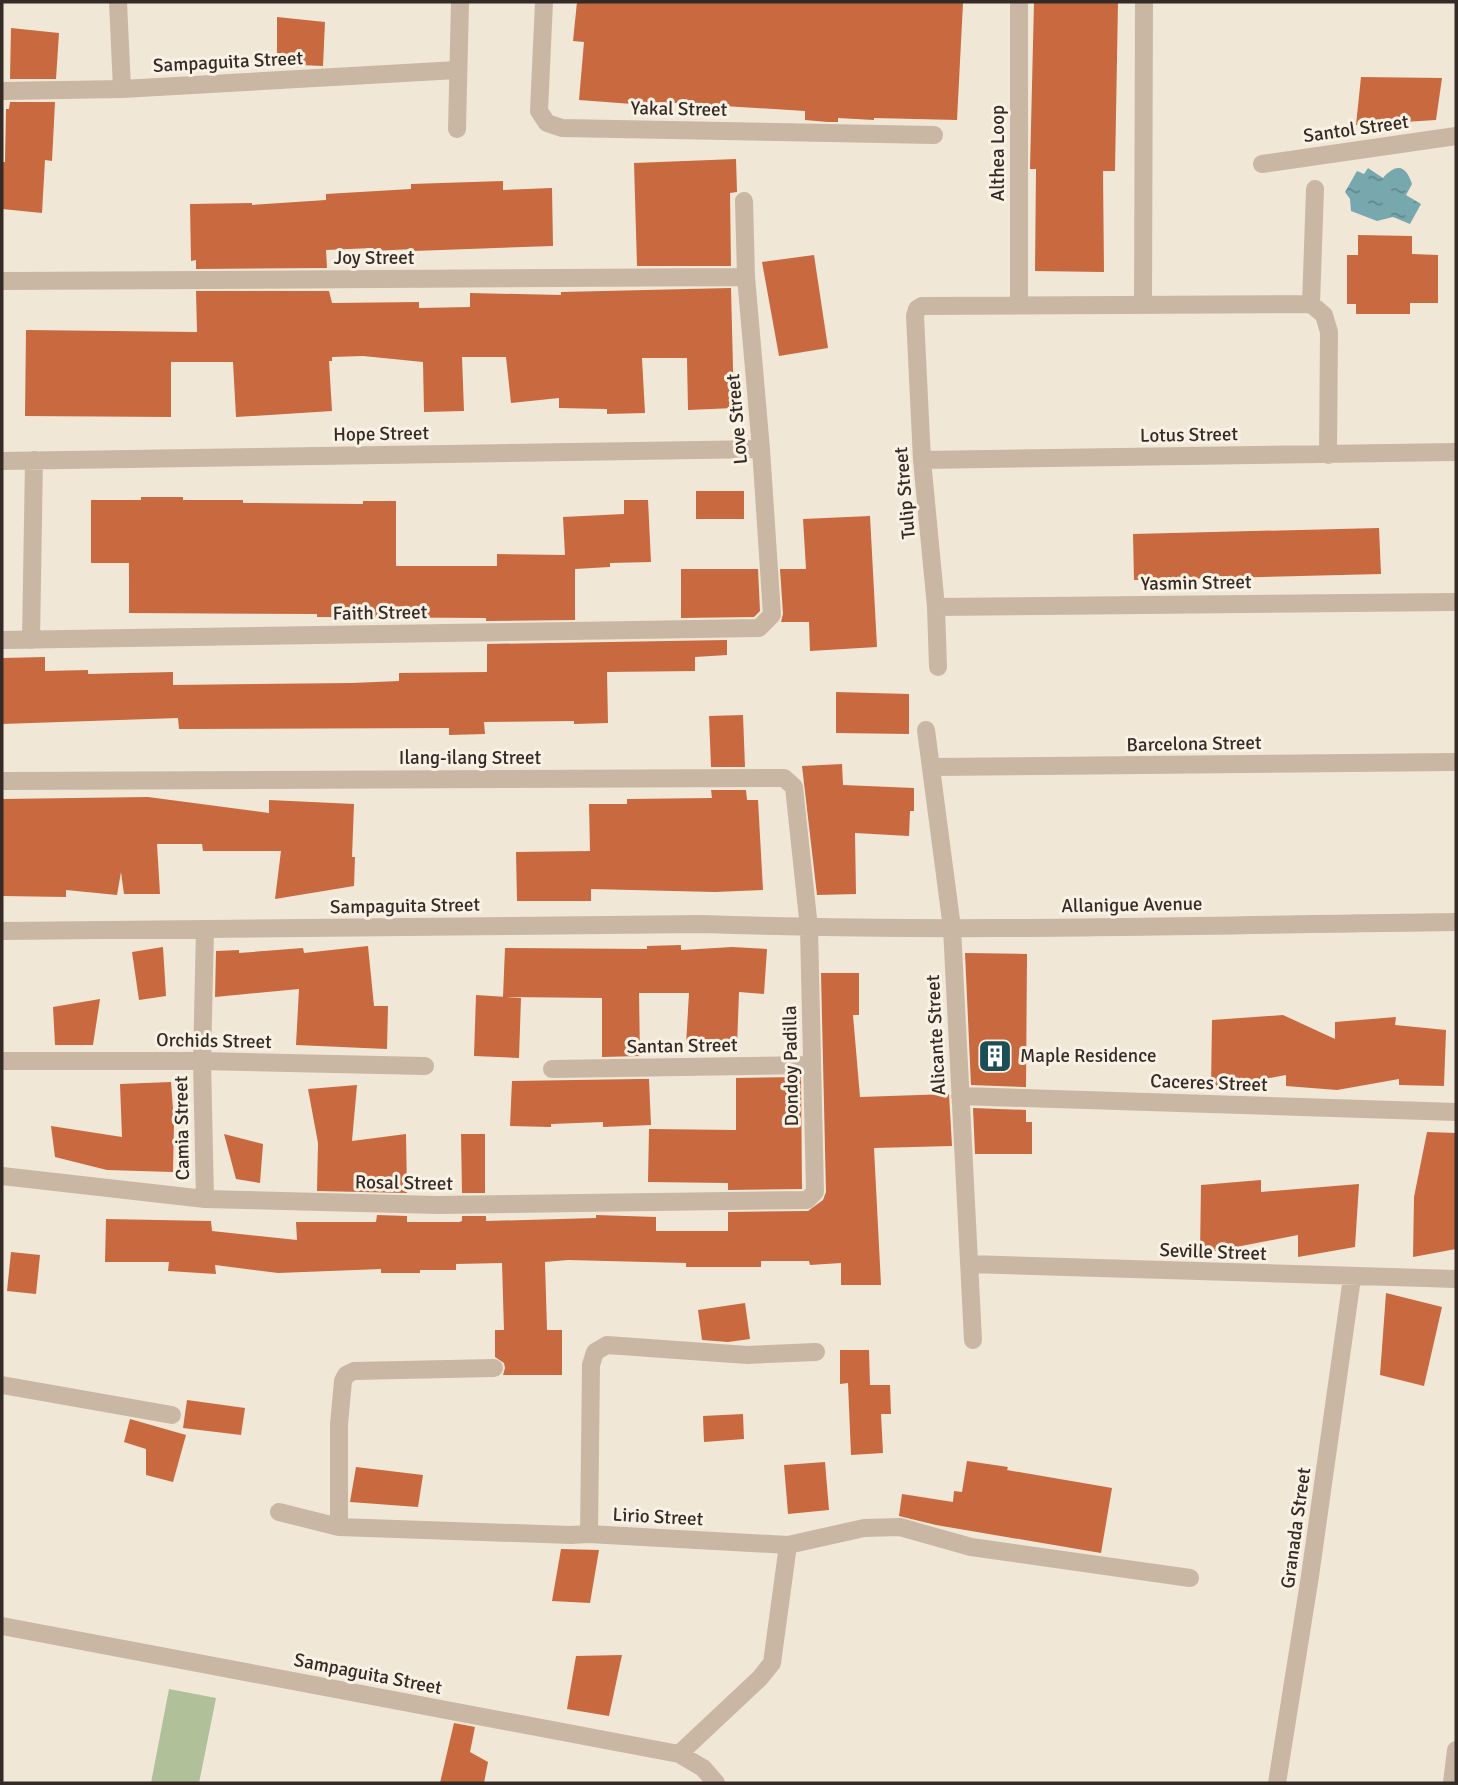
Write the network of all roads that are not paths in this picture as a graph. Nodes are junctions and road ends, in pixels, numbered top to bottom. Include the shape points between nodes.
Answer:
1 (118, 2) edge
2 (460, 2) edge
3 (544, 2) edge
4 (1019, 2) edge
5 (1144, 2) edge
6 (457, 70) junction
7 (122, 89) junction
8 (2, 90) edge
9 (457, 129) dead end
10 (934, 135) dead end
11 (1456, 136) edge
12 (1262, 164) dead end
13 (1315, 189) dead end
14 (744, 201) dead end
15 (746, 277) junction
16 (2, 281) edge
17 (1143, 304) junction
18 (1311, 304) junction
19 (1018, 305) junction
20 (761, 449) junction
21 (1456, 452) edge
22 (1328, 455) junction
23 (34, 460) junction
24 (922, 460) junction
25 (2, 461) edge
26 (1456, 601) edge
27 (936, 607) junction
28 (759, 628) joint
29 (2, 640) edge
30 (31, 640) junction
31 (938, 667) dead end
32 (926, 730) dead end
33 (1456, 762) edge
34 (932, 767) junction
35 (2, 781) edge
36 (1456, 922) edge
37 (808, 928) junction
38 (952, 928) junction
39 (205, 930) junction
40 (2, 931) edge
41 (2, 1061) edge
42 (202, 1061) junction
43 (812, 1065) junction
44 (425, 1066) dead end
45 (552, 1069) dead end
46 (960, 1096) junction
47 (1456, 1112) edge
48 (2, 1176) edge
49 (205, 1199) junction
50 (807, 1200) joint
51 (969, 1264) junction
52 (1352, 1278) junction
53 (1456, 1279) edge
54 (973, 1340) dead end
55 (816, 1352) dead end
56 (494, 1368) dead end
57 (2, 1385) edge
58 (172, 1415) dead end
59 (279, 1512) dead end
60 (339, 1527) junction
61 (589, 1534) junction
62 (788, 1545) junction
63 (1189, 1578) dead end
64 (2, 1626) edge
65 (1456, 1750) edge
66 (679, 1754) junction
67 (716, 1783) edge
68 (1277, 1783) edge
69 (1452, 1783) edge

1 - 7 street
2 - 6 street
3 - 10 street, Yakal Street via 539,111 547,123 562,128
4 - 19 street, Althea Loop
5 - 17 street
6 - 7 street, Sampaguita Street
6 - 9 street
7 - 8 street, Sampaguita Street
11 - 12 street, Santol Street
13 - 18 street
14 - 15 street, Love Street
15 - 16 street, Joy Street
15 - 20 street, Love Street
17 - 18 street
17 - 19 street
18 - 22 street via 1324,315 1329,332
19 - 24 street, Tulip Street via 917,309
20 - 23 street, Hope Street
20 - 28 street, Love Street via 772,615
21 - 22 street, Lotus Street
22 - 24 street, Lotus Street
23 - 25 street, Hope Street
23 - 30 street
24 - 27 street, Tulip Street
26 - 27 street, Yasmin Street
27 - 31 street, Tulip Street
28 - 30 street, Faith Street
29 - 30 street, Faith Street
32 - 34 street, Alicante Street
33 - 34 street, Barcelona Street
34 - 38 street, Alicante Street
35 - 37 street, Ilang-ilang Street via 784,778 794,787
36 - 38 street, Allanigue Avenue
37 - 38 street, Allanigue Avenue
37 - 39 street, Sampaguita Street via 703,924
37 - 43 street, Dondoy Padilla
38 - 46 street, Alicante Street
39 - 40 street, Sampaguita Street
39 - 42 street, Camia Street
41 - 42 street, Orchids Street
42 - 44 street, Orchids Street
42 - 49 street, Camia Street
43 - 45 street, Santan Street
43 - 50 street, Dondoy Padilla via 815,1192
46 - 47 street, Caceres Street
46 - 51 street, Alicante Street
48 - 49 street, Rosal Street
49 - 50 street, Rosal Street via 439,1205
51 - 52 street, Seville Street
51 - 54 street, Alicante Street
52 - 53 street, Seville Street
52 - 68 street, Granada Street
55 - 61 street via 747,1355 607,1345 595,1352 591,1365
56 - 60 street via 354,1371 346,1375 340,1424
57 - 58 street
59 - 60 street, Lirio Street
60 - 61 street, Lirio Street
61 - 62 street, Lirio Street
62 - 63 street, Lirio Street via 864,1528 900,1527 971,1547
62 - 66 street via 772,1663
64 - 66 street, Sampaguita Street
65 - 69 street
66 - 67 street, Sampaguita Street via 703,1768

